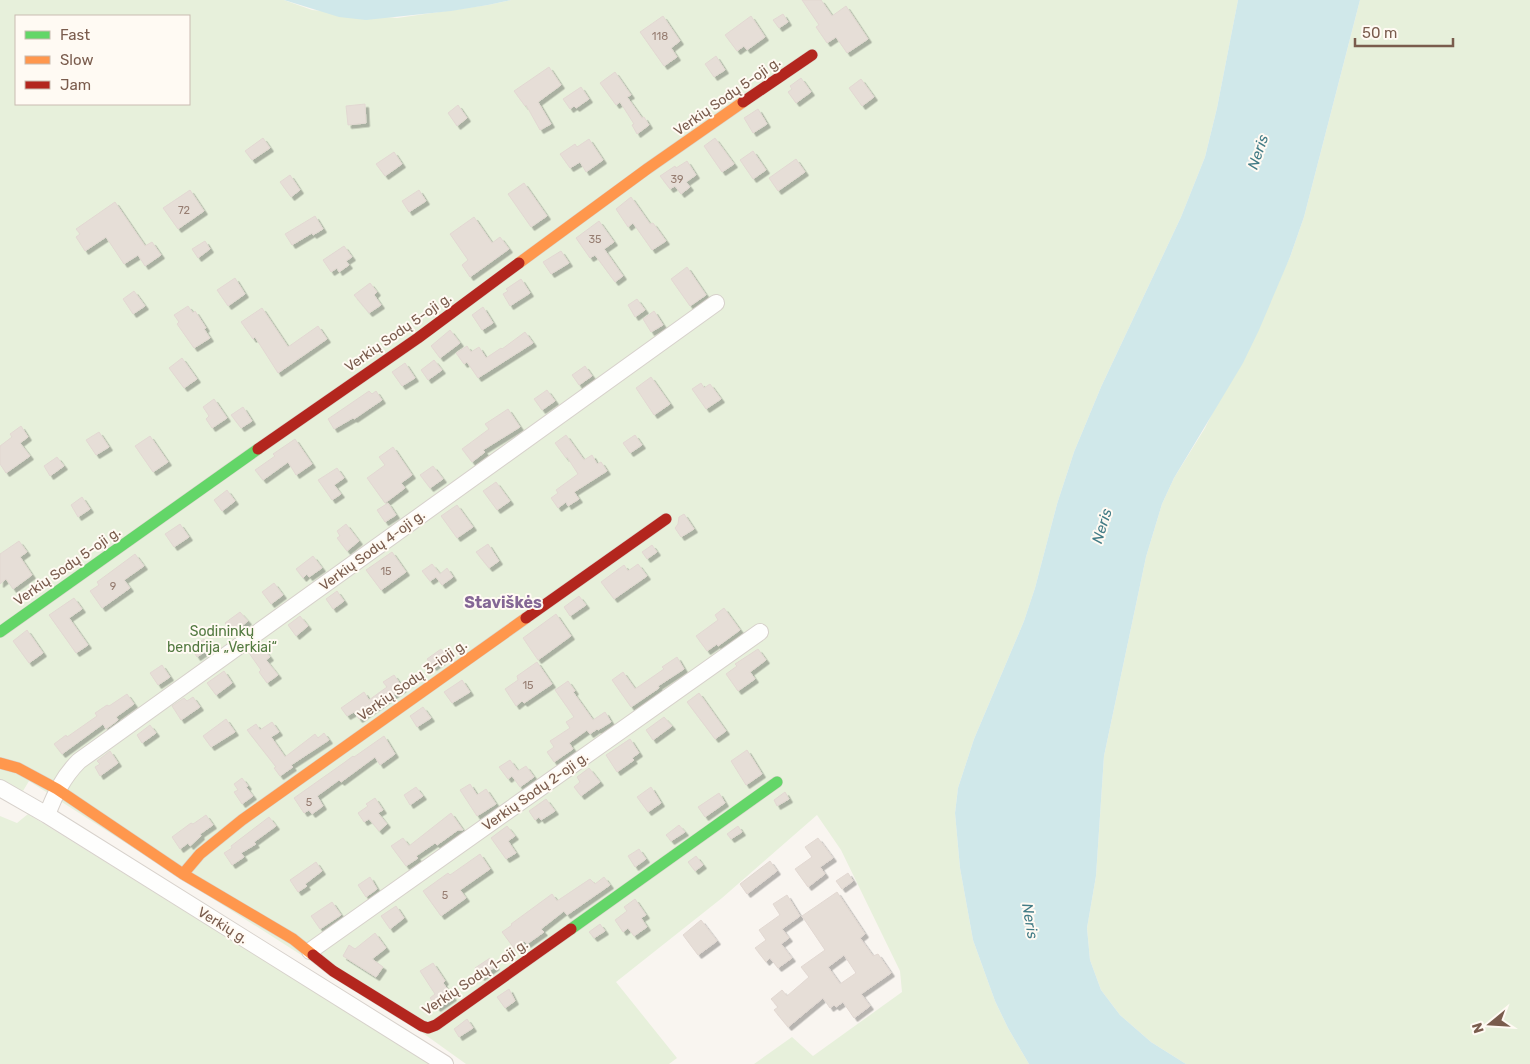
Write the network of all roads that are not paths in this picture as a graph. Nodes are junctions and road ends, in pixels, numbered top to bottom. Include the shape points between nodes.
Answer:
1 (812, 55) dead end
2 (716, 303) dead end
3 (666, 519) dead end
4 (0, 632) edge
5 (760, 632) dead end
6 (0, 764) edge
7 (777, 782) dead end
8 (0, 788) edge
9 (57, 789) junction
10 (47, 815) junction
11 (183, 874) junction
12 (310, 951) junction
13 (445, 1064) edge

1 - 4 street, Verkių Sodų 5-oji g.
2 - 9 street, Verkių Sodų 4-oji g. via 79,761
3 - 11 street, Verkių Sodų 3-ioji g. via 242,820 200,854
5 - 12 street, Verkių Sodų 2-oji g.
6 - 9 street via 18,768
7 - 12 street, Verkių Sodų 1-oji g. via 428,1028 333,971
8 - 10 street, Verkių g.
9 - 10 street, Verkių Sodų 4-oji g.
9 - 11 street, Verkių Sodų 1-oji g.
10 - 13 street, Verkių g.
11 - 12 street, Verkių Sodų 1-oji g.

